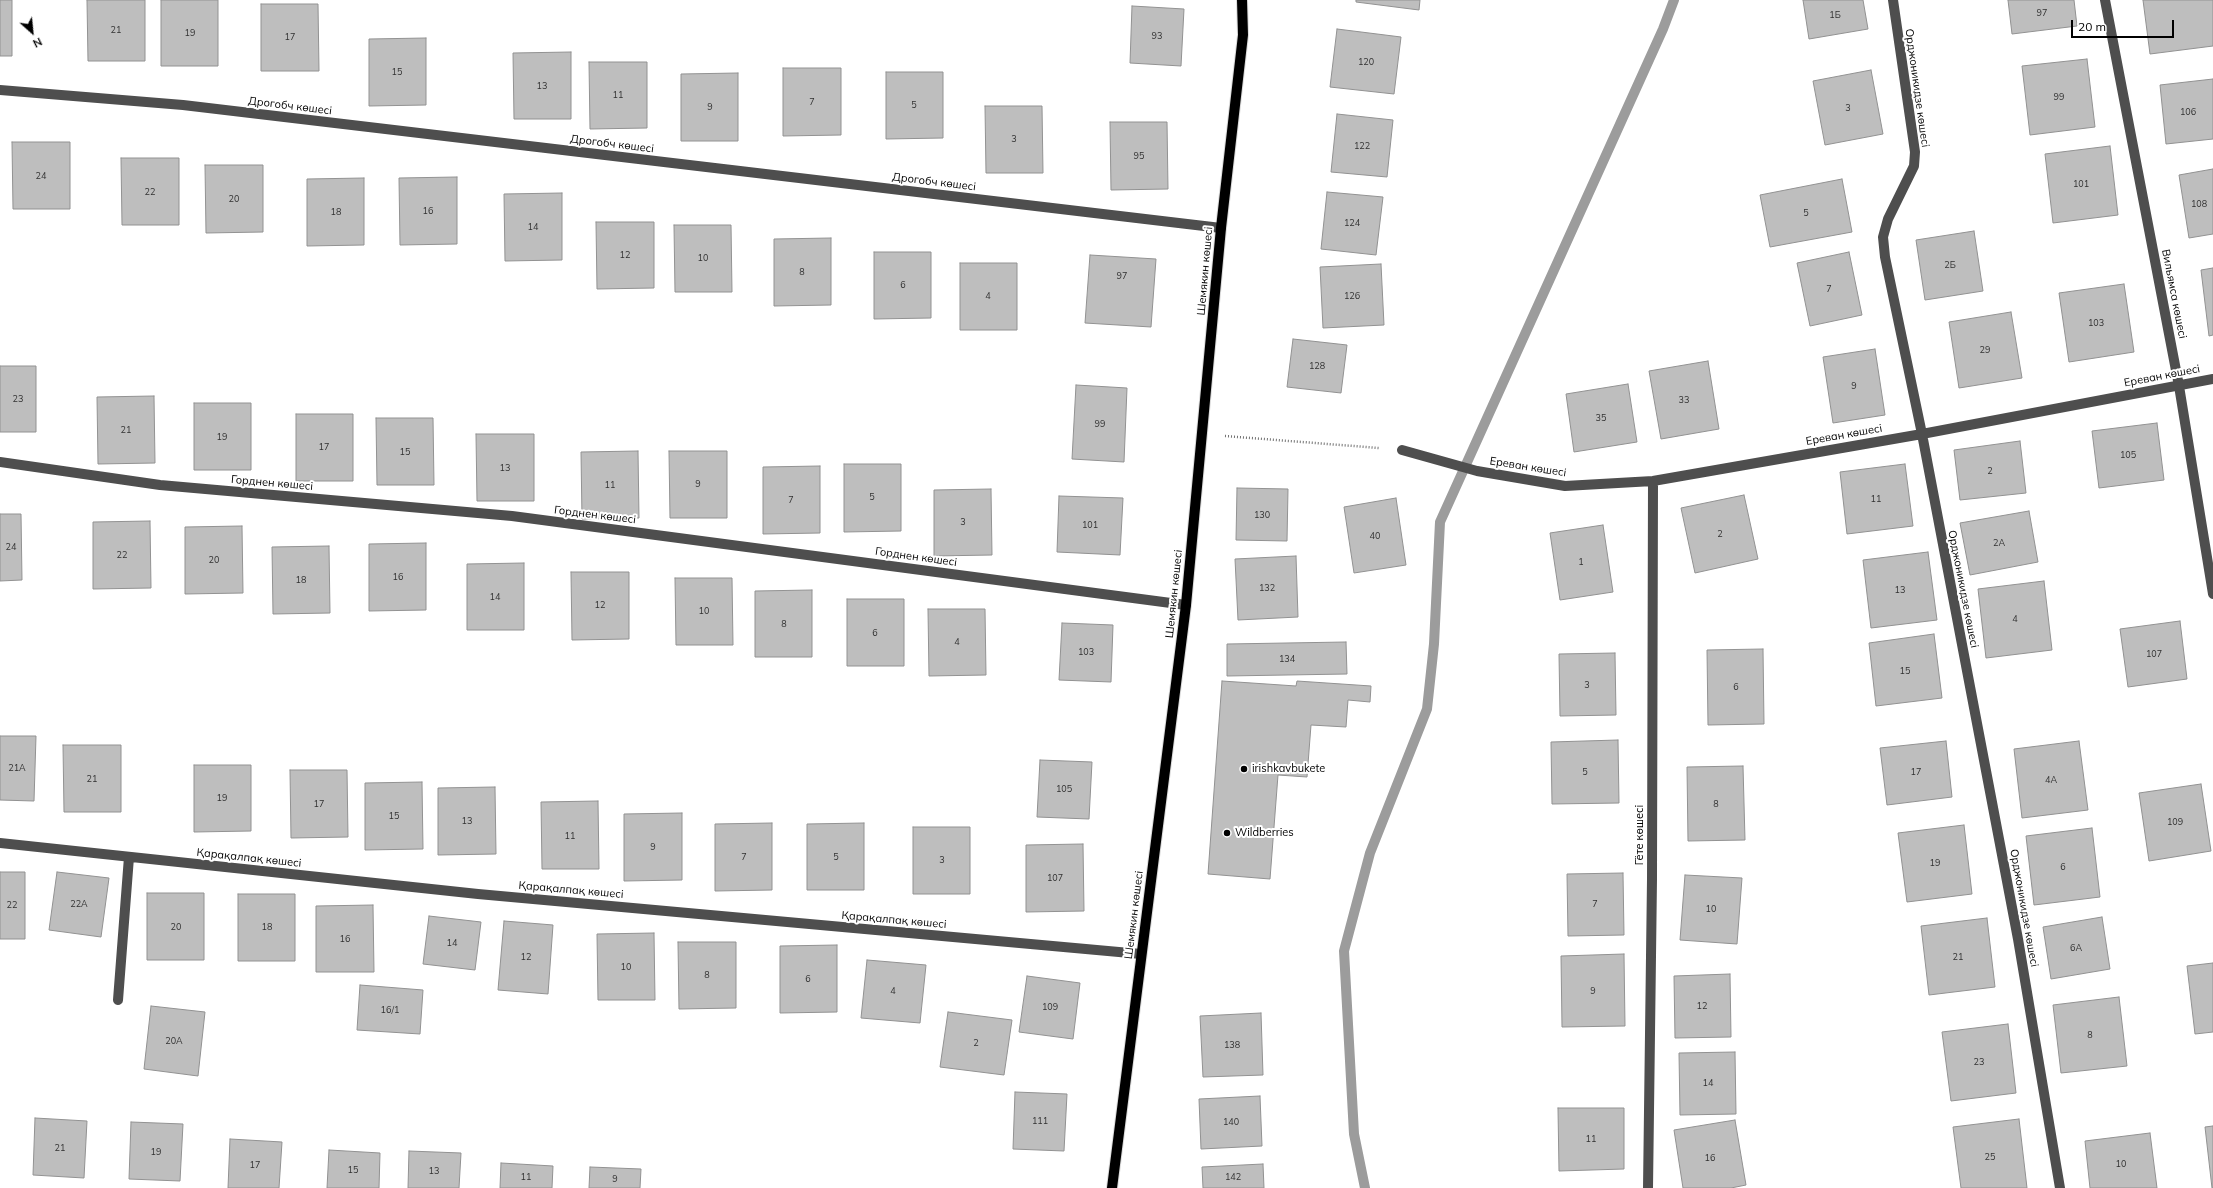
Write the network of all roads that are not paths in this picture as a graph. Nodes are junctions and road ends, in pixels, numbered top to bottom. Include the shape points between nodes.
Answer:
1 (1242, 0) edge
2 (1893, 0) edge
3 (2105, 0) edge
4 (0, 90) edge
5 (1221, 228) junction
6 (2213, 379) edge
7 (2179, 386) junction
8 (1922, 434) junction
9 (1402, 450) road end
10 (0, 462) edge
11 (1653, 481) junction
12 (2213, 594) edge
13 (1186, 605) junction
14 (0, 842) edge
15 (129, 857) junction
16 (1141, 954) junction
17 (118, 1000) dead end
18 (1112, 1188) edge
19 (1648, 1188) edge
20 (2060, 1188) edge

1 - 5 main road, Шемякин көшесі via 1243,35
2 - 8 street, Орджоникидзе көшесі via 1915,152 1914,166 1888,219 1884,237 1885,257
3 - 7 street, Вильямса көшесі
4 - 5 street, Дрогобч көшесі via 183,105
5 - 13 main road, Шемякин көшесі
6 - 7 street, Ереван көшесі
7 - 8 street, Ереван көшесі
7 - 12 street, Вильямса көшесі
8 - 11 street, Ереван көшесі
8 - 20 street, Орджоникидзе көшесі via 2018,940
9 - 11 street, Ереван көшесі via 1477,471 1565,486
10 - 13 street, Горднен көшесі via 160,485 512,516
11 - 19 street, Гёте көшесі
13 - 16 main road, Шемякин көшесі
14 - 15 street, Қарақалпақ көшесі
15 - 16 street, Қарақалпақ көшесі via 478,894
15 - 17 street
16 - 18 main road, Шемякин көшесі

